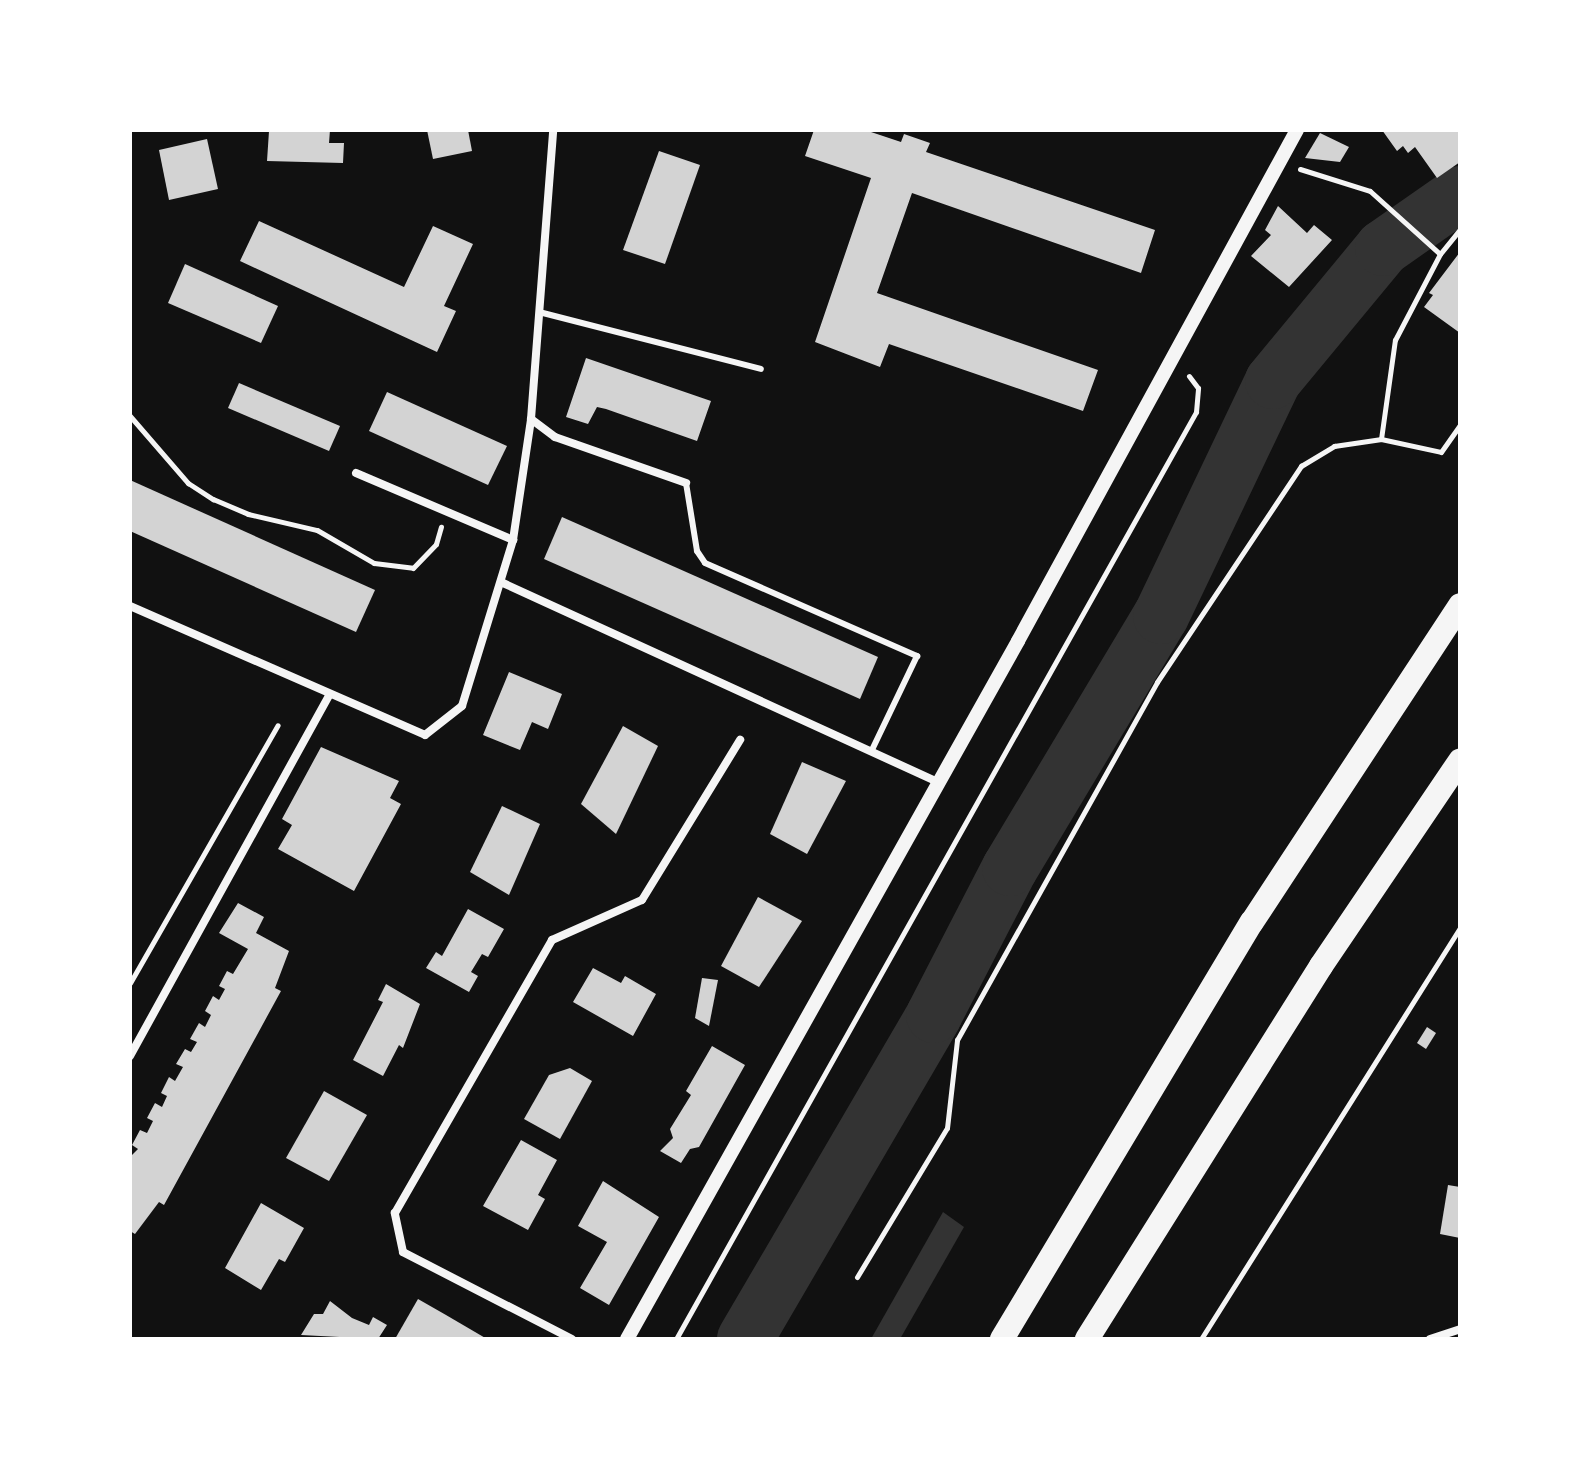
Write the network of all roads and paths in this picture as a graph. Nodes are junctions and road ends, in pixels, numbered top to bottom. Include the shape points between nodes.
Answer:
1 (553, 130) edge
2 (1297, 130) edge
3 (1279, 163) junction
4 (1460, 229) edge
5 (1440, 254) junction
6 (539, 312) junction
7 (1175, 355) junction
8 (761, 369) dead end
9 (130, 416) edge
10 (531, 419) junction
11 (1460, 425) edge
12 (1381, 439) junction
13 (356, 473) dead end
14 (686, 483) joint
15 (447, 512) junction
16 (513, 540) junction
17 (503, 583) junction
18 (1460, 605) edge
19 (130, 606) edge
20 (329, 695) junction
21 (278, 725) dead end
22 (740, 740) dead end
23 (872, 750) junction
24 (1460, 761) edge
25 (936, 781) junction
26 (1460, 928) edge
27 (130, 983) edge
28 (130, 1056) edge
29 (857, 1277) dead end
30 (1460, 1329) edge
31 (572, 1339) edge
32 (627, 1339) edge
33 (676, 1339) edge
34 (1002, 1339) edge
35 (1087, 1339) edge
36 (1201, 1339) edge
37 (1430, 1339) edge

1 - 6 street
2 - 3 street
3 - 5 path via 1370,191
3 - 7 street
4 - 5 path
5 - 12 path via 1395,340
6 - 8 lane via 631,331
6 - 10 street
7 - 25 street
7 - 33 path via 1198,388 1196,412
9 - 15 path via 188,483 213,499 248,514 317,530 374,563 413,568 436,544
10 - 14 street via 555,437
10 - 16 street
11 - 12 path via 1441,452
12 - 29 path via 1334,446 1301,466 1157,682 957,1040 947,1128
13 - 15 street
14 - 23 lane via 697,551 705,563 917,656
15 - 16 street
16 - 17 street
17 - 20 street via 462,706 425,735
17 - 23 street
18 - 34 highway via 1252,922
19 - 20 street
20 - 28 street
21 - 27 path
22 - 31 street via 642,900 552,940 395,1213 403,1252
23 - 25 street
24 - 35 highway via 1321,966
25 - 32 street
26 - 36 path via 1326,1133
30 - 37 street

